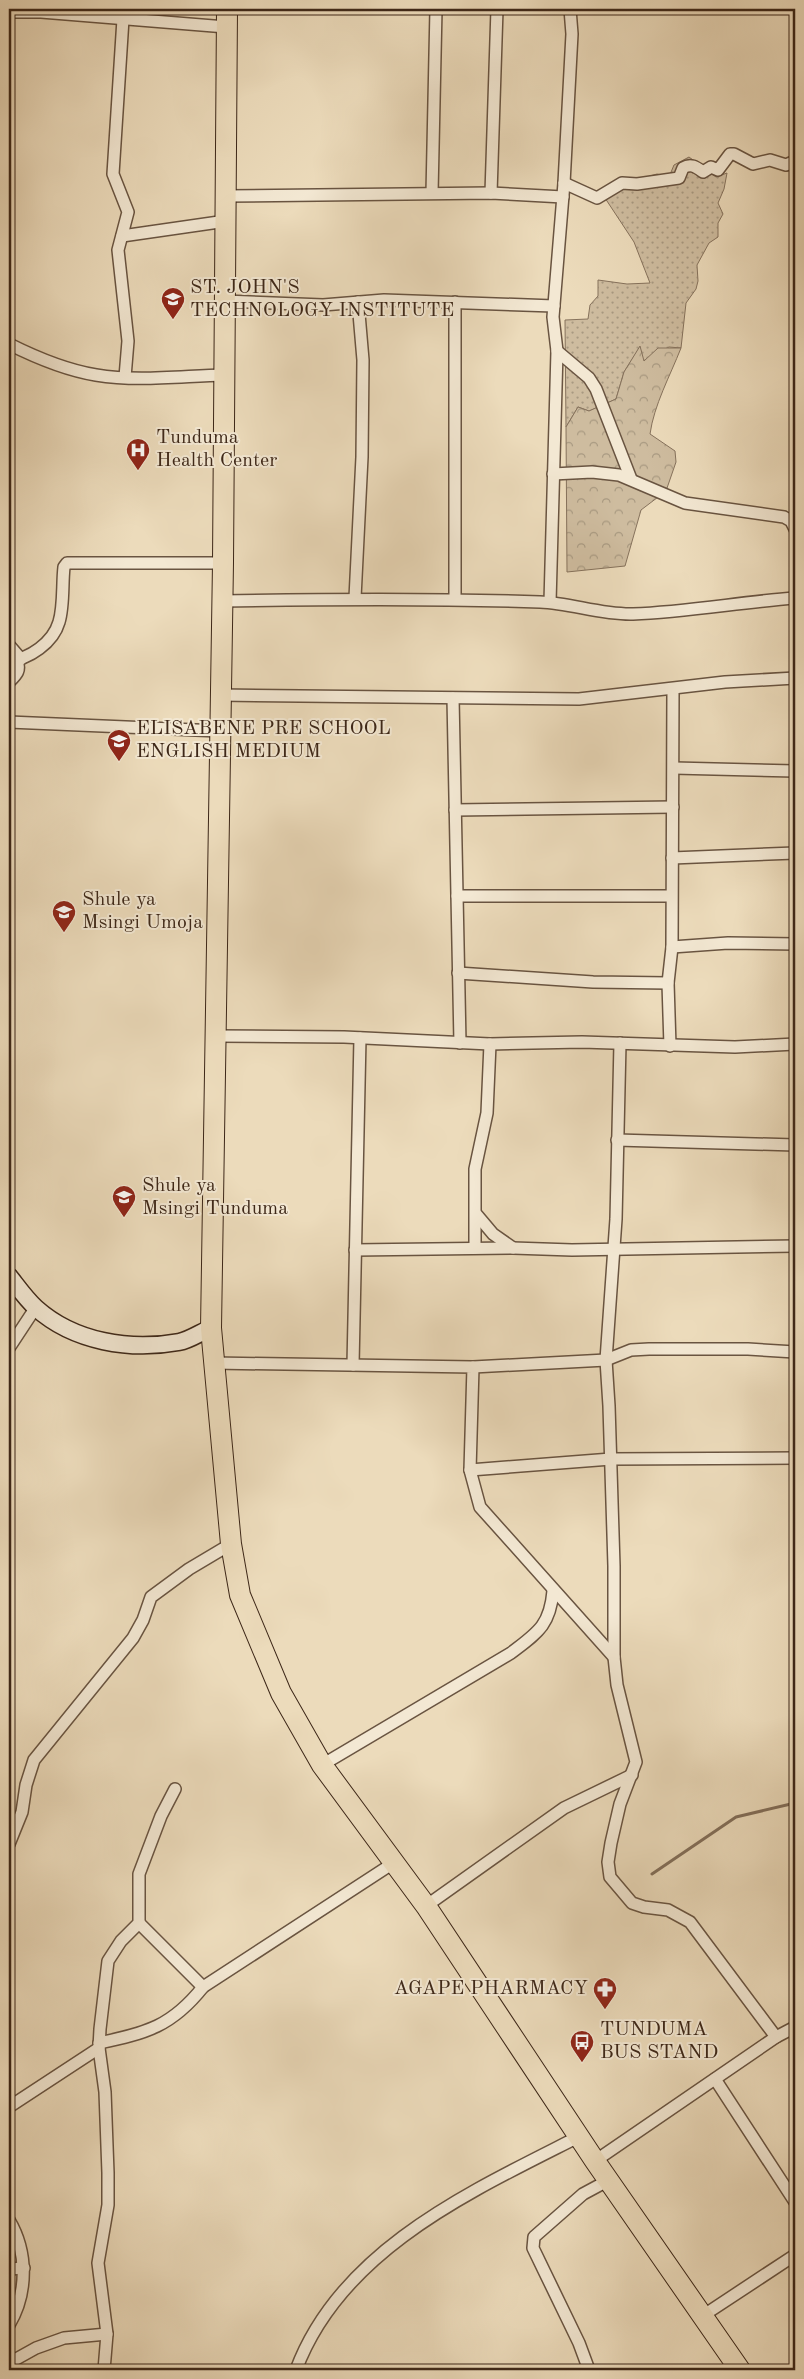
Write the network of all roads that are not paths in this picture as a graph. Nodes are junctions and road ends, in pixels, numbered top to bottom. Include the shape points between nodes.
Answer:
1 (436, 9) edge
2 (496, 9) edge
3 (570, 9) edge
4 (41, 10) edge
5 (9, 12) edge
6 (226, 18) edge
7 (123, 19) junction
8 (795, 161) edge
9 (564, 183) junction
10 (491, 193) junction
11 (432, 194) junction
12 (226, 196) junction
13 (563, 197) junction
14 (226, 221) junction
15 (122, 236) junction
16 (225, 301) junction
17 (358, 302) junction
18 (455, 302) junction
19 (554, 306) junction
20 (9, 344) edge
21 (557, 351) junction
22 (224, 375) junction
23 (125, 377) junction
24 (553, 474) junction
25 (630, 478) junction
26 (794, 525) edge
27 (223, 563) junction
28 (355, 598) junction
29 (795, 598) edge
30 (455, 599) junction
31 (222, 601) junction
32 (550, 602) junction
33 (9, 645) edge
34 (15, 660) edge
35 (795, 678) edge
36 (9, 682) edge
37 (674, 689) junction
38 (220, 695) junction
39 (453, 698) junction
40 (9, 722) edge
41 (219, 731) junction
42 (674, 768) junction
43 (795, 771) edge
44 (673, 807) junction
45 (455, 810) junction
46 (795, 853) edge
47 (672, 858) junction
48 (457, 896) junction
49 (670, 896) junction
50 (795, 944) edge
51 (672, 947) junction
52 (458, 973) junction
53 (668, 983) junction
54 (216, 1036) junction
55 (360, 1038) junction
56 (460, 1043) junction
57 (620, 1043) junction
58 (490, 1044) junction
59 (795, 1044) edge
60 (670, 1046) junction
61 (617, 1140) junction
62 (795, 1145) edge
63 (477, 1215) junction
64 (795, 1246) edge
65 (475, 1248) junction
66 (513, 1248) junction
67 (615, 1248) junction
68 (355, 1250) junction
69 (9, 1276) edge
70 (36, 1308) junction
71 (211, 1328) junction
72 (9, 1348) edge
73 (795, 1352) edge
74 (606, 1360) junction
75 (214, 1362) junction
76 (353, 1365) junction
77 (472, 1367) junction
78 (795, 1458) edge
79 (611, 1459) junction
80 (470, 1470) junction
81 (231, 1544) junction
82 (553, 1591) junction
83 (614, 1657) junction
84 (322, 1765) junction
85 (632, 1775) junction
86 (175, 1789) dead end
87 (9, 1844) edge
88 (395, 1862) junction
89 (426, 1906) junction
90 (139, 1923) junction
91 (203, 1987) junction
92 (795, 2027) edge
93 (776, 2037) junction
94 (99, 2046) junction
95 (715, 2079) junction
96 (9, 2107) edge
97 (580, 2136) junction
98 (595, 2160) junction
99 (609, 2180) junction
100 (795, 2202) edge
101 (9, 2220) edge
102 (795, 2255) edge
103 (24, 2268) junction
104 (9, 2269) edge
105 (704, 2315) junction
106 (9, 2325) edge
107 (107, 2334) junction
108 (9, 2363) edge
109 (104, 2370) edge
110 (296, 2370) edge
111 (589, 2370) edge
112 (740, 2370) edge

1 - 11 street
2 - 10 street
3 - 9 street via 572,34
4 - 5 street
4 - 7 street
6 - 7 street
6 - 12 highway
7 - 15 street via 113,174 128,212
8 - 9 street via 786,165 770,160 753,164 732,154 718,170 711,167 703,172 688,165 679,178 622,183 597,198
9 - 13 street
10 - 11 street
10 - 13 street
11 - 12 street
12 - 14 highway
13 - 19 street
14 - 15 street
14 - 16 highway
15 - 23 street via 118,250 128,348
16 - 17 street via 323,305
16 - 22 highway
17 - 18 street
17 - 28 street via 363,360
18 - 19 street
18 - 30 street
19 - 21 street
20 - 23 street via 40,360 68,369
21 - 24 street
21 - 25 street via 592,382
22 - 23 street
22 - 27 highway
24 - 25 street via 604,472
24 - 32 street
25 - 26 street via 685,503 784,517
27 - 31 highway
27 - 34 street via 67,563 59,622 41,647
28 - 30 street
28 - 31 street
29 - 32 street via 633,614 602,613
30 - 32 street
31 - 38 highway
33 - 34 street
34 - 36 street via 18,672
35 - 37 street
37 - 39 street via 580,700
37 - 42 street
38 - 39 street
38 - 41 highway
39 - 45 street
40 - 41 street
41 - 54 highway
42 - 43 street
42 - 44 street
44 - 45 street
44 - 47 street
45 - 48 street
46 - 47 street
47 - 49 street
48 - 49 street
48 - 52 street
49 - 51 street
50 - 51 street via 728,943
51 - 53 street
52 - 53 street via 593,982
52 - 56 street
53 - 60 street
54 - 55 street
54 - 71 highway
55 - 56 street
55 - 68 street
56 - 58 street
57 - 58 street
57 - 60 street
57 - 61 street
58 - 63 street via 488,1113 475,1168
59 - 60 street
61 - 62 street
61 - 67 street
63 - 65 street
63 - 66 street via 493,1234
64 - 67 street
65 - 66 street
65 - 68 street
66 - 67 street
67 - 74 street
68 - 76 street
69 - 70 street
70 - 71 street via 66,1328 102,1342 140,1345 181,1342
70 - 72 street
71 - 75 highway
73 - 74 street via 649,1348 631,1350
74 - 77 street
74 - 79 street
75 - 76 street
75 - 81 highway
76 - 77 street
77 - 80 street
78 - 79 street
79 - 80 street
79 - 83 street
80 - 82 street via 480,1507
81 - 84 highway via 240,1595 282,1693
81 - 87 street via 151,1597 133,1638 34,1760 22,1812
82 - 83 street
82 - 84 street via 551,1610 539,1631 511,1653
83 - 85 street via 617,1685 636,1762
84 - 88 highway
85 - 89 street via 564,1808
85 - 93 street via 620,1804 611,1843 610,1877 632,1903 668,1910 690,1922
86 - 90 street via 139,1874
88 - 89 highway
88 - 91 street
89 - 97 highway
90 - 91 street
90 - 94 street via 121,1941 108,1961
91 - 94 street via 187,2008 166,2023
92 - 93 street
93 - 95 street
94 - 96 street
94 - 107 street via 105,2092 108,2205 98,2263
95 - 98 street
95 - 100 street
97 - 98 highway
97 - 110 street via 463,2196 370,2263 333,2303
98 - 99 highway
99 - 105 highway
99 - 111 street via 583,2194 532,2242
101 - 103 street via 20,2244
102 - 105 street
103 - 104 street
103 - 106 street via 18,2308
105 - 112 highway
107 - 108 street via 64,2338
107 - 109 street

